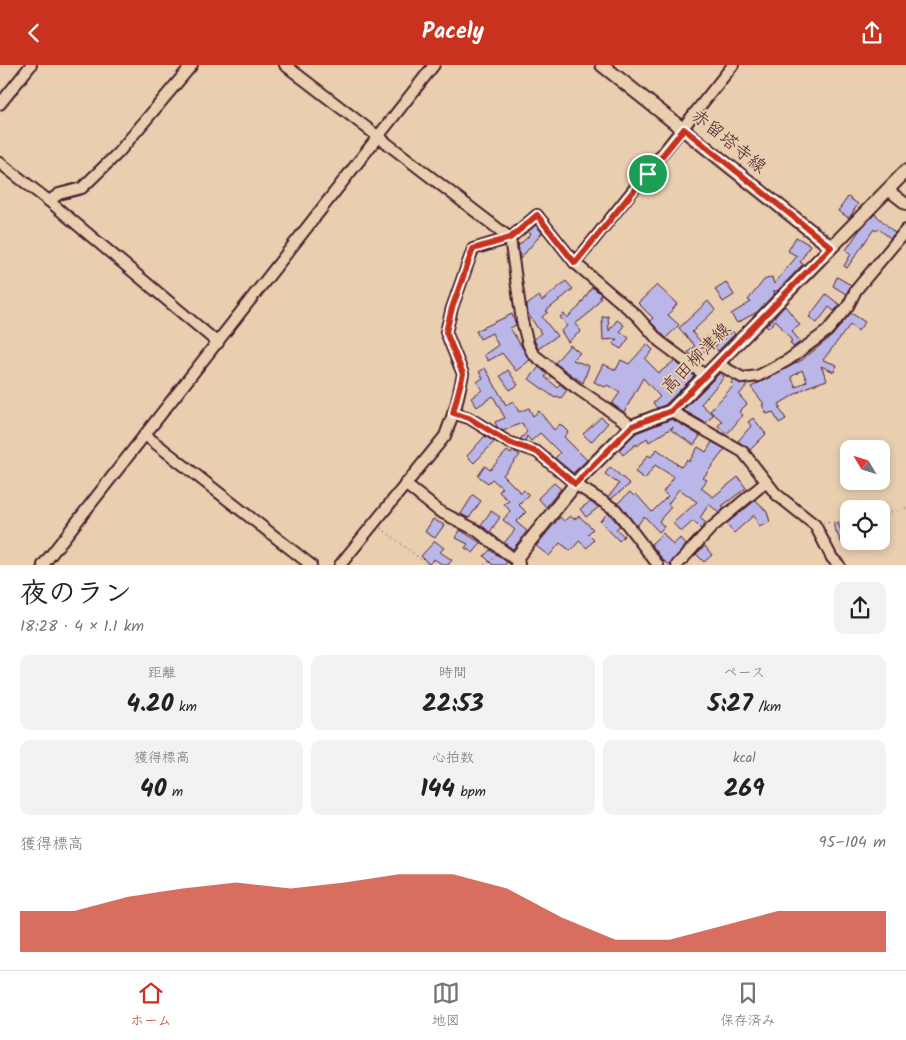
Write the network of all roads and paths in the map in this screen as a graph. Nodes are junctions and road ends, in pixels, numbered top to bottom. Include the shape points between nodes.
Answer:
1 (30, 65) edge
2 (192, 65) edge
3 (285, 65) edge
4 (434, 65) edge
5 (602, 65) edge
6 (733, 65) edge
7 (0, 105) edge
8 (684, 129) junction
9 (377, 137) junction
10 (0, 163) edge
11 (906, 171) edge
12 (888, 190) junction
13 (48, 201) junction
14 (906, 204) edge
15 (906, 230) edge
16 (510, 238) junction
17 (831, 247) junction
18 (575, 263) junction
19 (218, 343) junction
20 (718, 364) junction
21 (706, 376) junction
22 (671, 411) junction
23 (453, 413) junction
24 (632, 426) junction
25 (144, 435) junction
26 (766, 482) junction
27 (406, 484) junction
28 (575, 484) junction
29 (906, 508) edge
30 (890, 512) edge
31 (840, 522) edge
32 (374, 523) junction
33 (815, 525) junction
34 (502, 550) junction
35 (518, 563) edge
36 (427, 564) edge
37 (43, 565) edge
38 (311, 565) edge
39 (340, 565) edge
40 (484, 565) edge
41 (658, 565) edge
42 (677, 565) edge
43 (839, 565) edge

1 - 7 street
2 - 13 street via 118,153 82,188 59,194
3 - 9 street
4 - 9 street
5 - 8 main road, 赤留塔寺線
6 - 8 street
8 - 17 main road, 赤留塔寺線
8 - 18 street
9 - 16 street
9 - 19 street
10 - 13 street
11 - 12 main road, 高田柳津線
12 - 14 street
12 - 17 main road, 高田柳津線
13 - 19 street
15 - 20 street via 826,331 788,360 758,376 743,378
16 - 18 street via 537,215
16 - 23 street via 473,249 452,308 446,332 463,374
16 - 24 street via 522,321 533,354
17 - 20 main road, 高田柳津線
18 - 21 street via 637,316 659,341
19 - 25 street
20 - 21 main road, 高田柳津線
21 - 22 main road, 高田柳津線
22 - 24 main road, 高田柳津線
22 - 26 street via 743,453
23 - 27 street via 444,436
23 - 28 street via 469,418 508,442 537,452
24 - 28 main road, 高田柳津線
25 - 37 street
25 - 38 street
26 - 33 street
26 - 42 street via 711,528
27 - 32 street
27 - 34 street via 440,511 466,523
28 - 35 main road, 高田柳津線 via 517,557
28 - 41 street via 616,510
29 - 30 path
31 - 33 path
32 - 36 path
32 - 39 street
33 - 43 street
34 - 35 street
34 - 40 path

